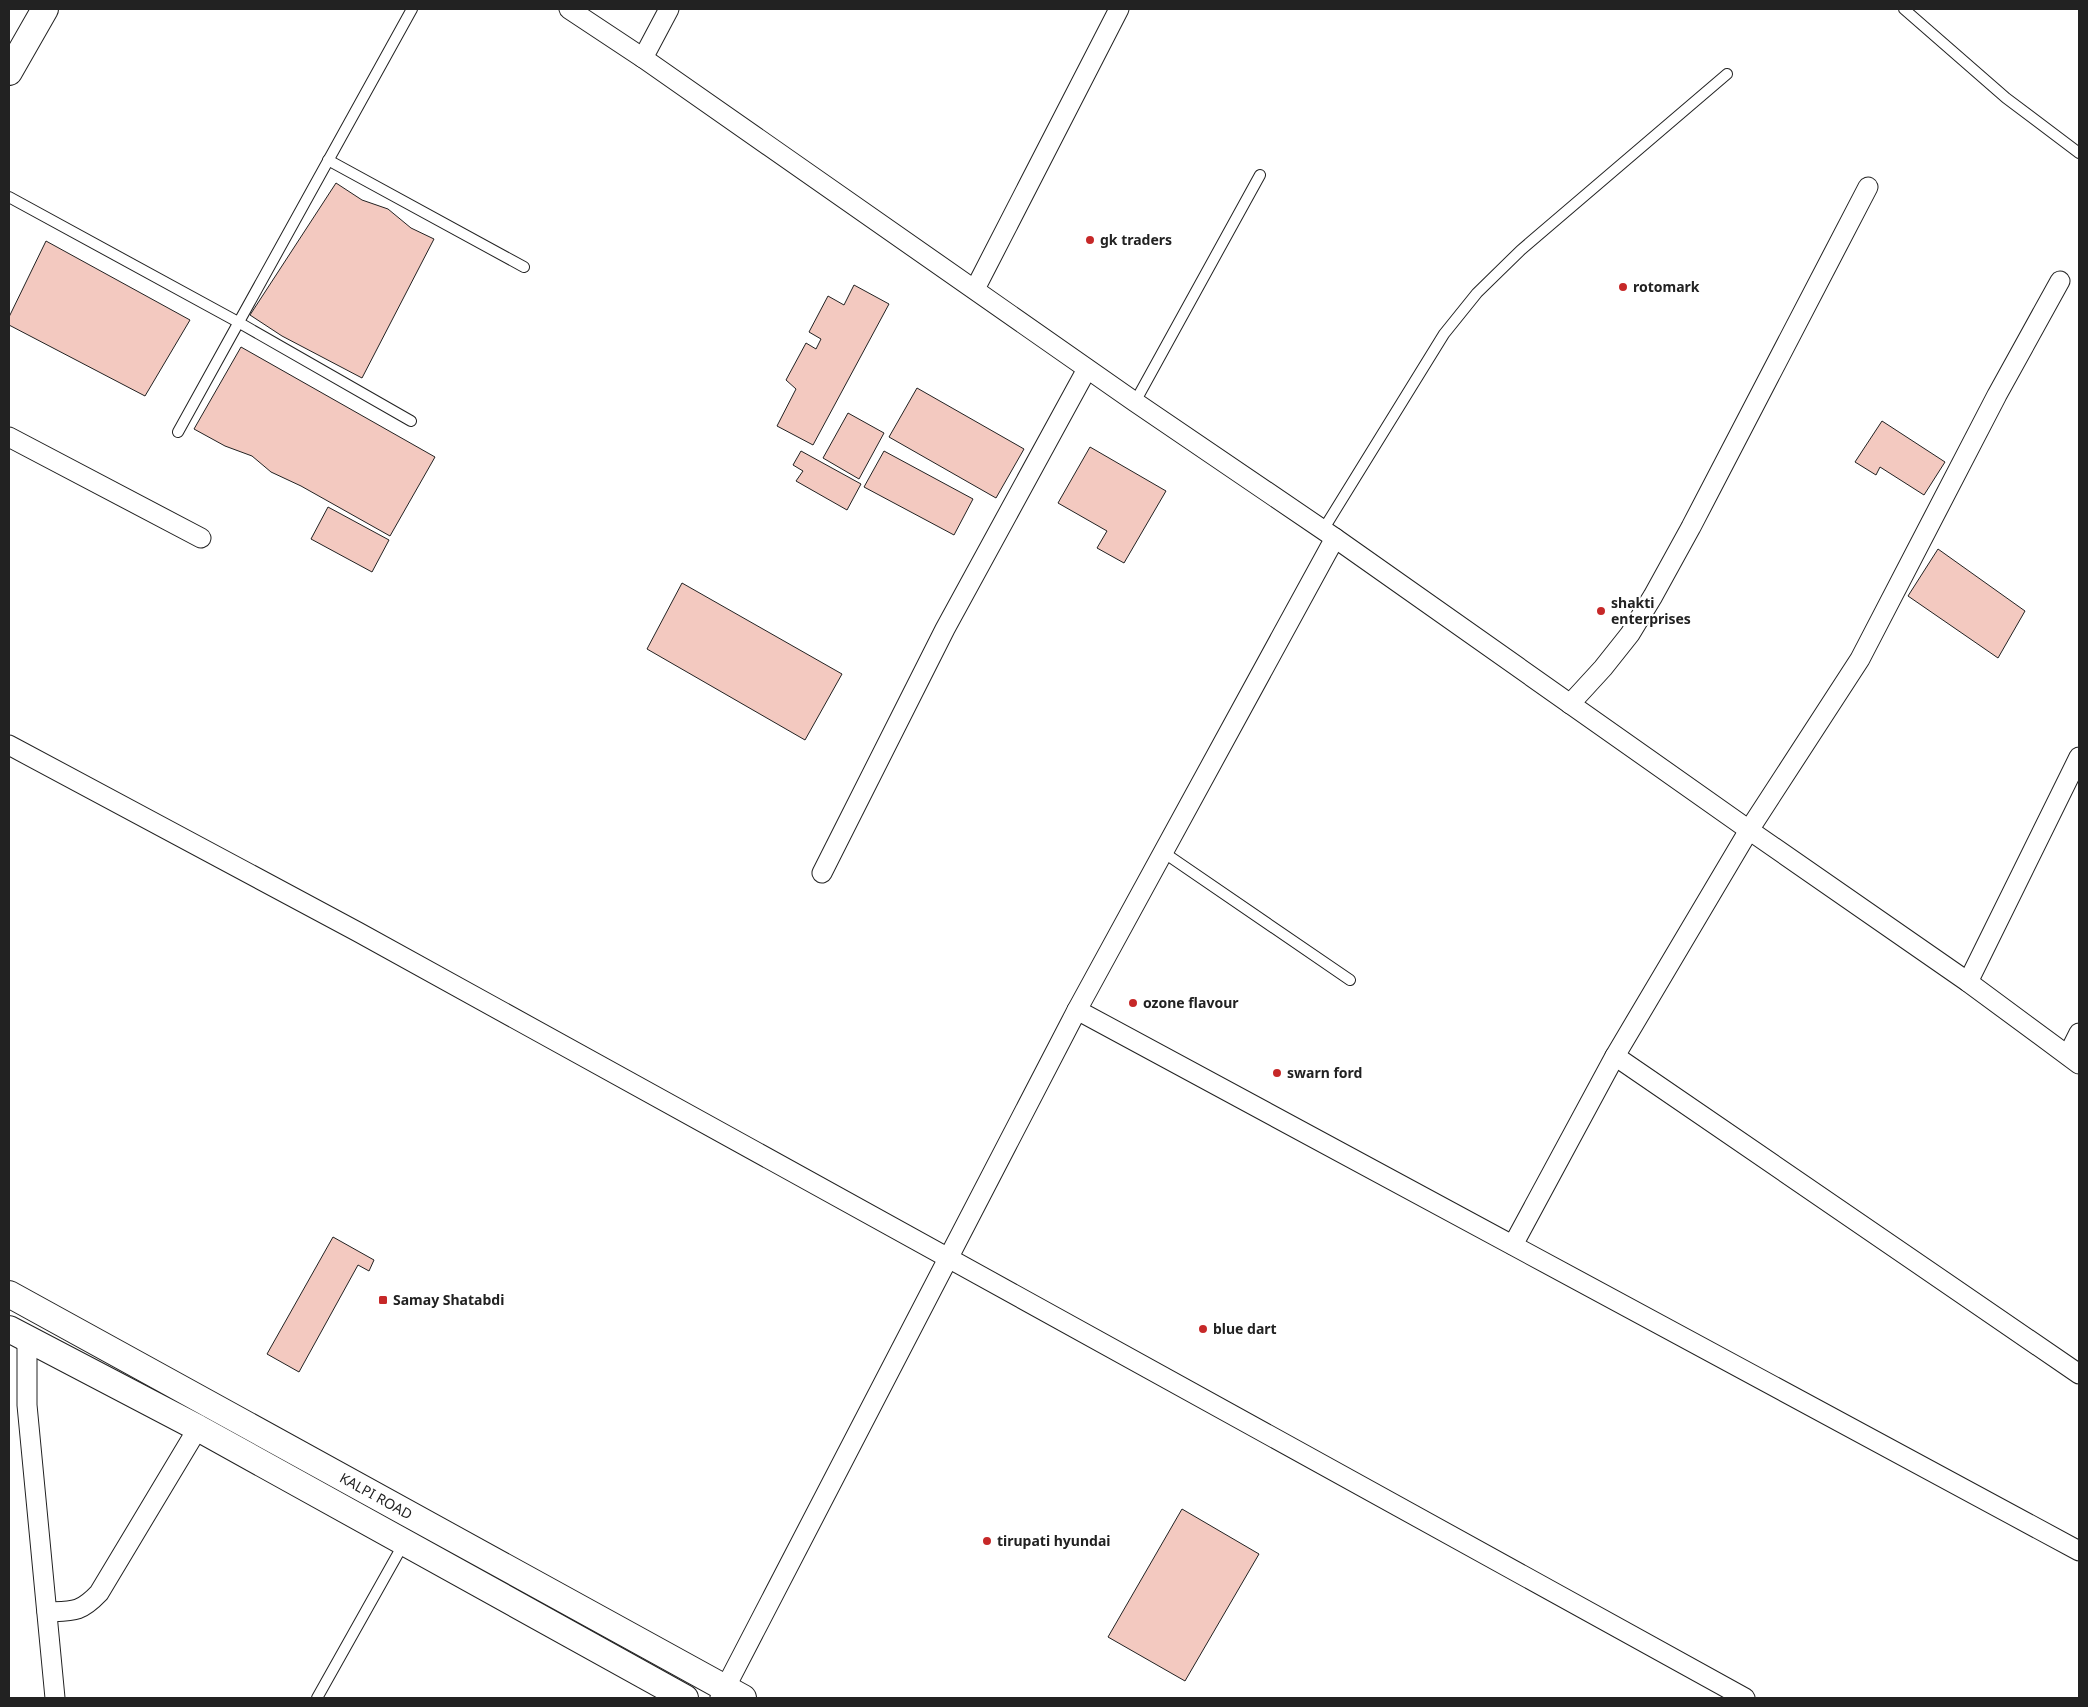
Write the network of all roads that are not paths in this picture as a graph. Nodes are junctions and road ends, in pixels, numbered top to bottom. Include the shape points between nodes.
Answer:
1 (45, 9) edge
2 (412, 9) edge
3 (569, 9) edge
4 (669, 9) edge
5 (1119, 9) edge
6 (1904, 9) edge
7 (643, 58) junction
8 (9, 72) edge
9 (1727, 74) dead end
10 (2079, 153) edge
11 (328, 160) junction
12 (1260, 175) dead end
13 (1868, 188) dead end
14 (9, 196) edge
15 (524, 267) dead end
16 (2060, 281) dead end
17 (975, 289) junction
18 (238, 322) junction
19 (1087, 369) junction
20 (1135, 402) junction
21 (411, 421) dead end
22 (178, 432) dead end
23 (9, 437) edge
24 (1329, 534) junction
25 (201, 538) dead end
26 (1570, 704) junction
27 (9, 745) edge
28 (2079, 758) edge
29 (1749, 830) junction
30 (1163, 852) junction
31 (822, 873) dead end
32 (1350, 980) dead end
33 (1968, 982) junction
34 (1077, 1010) junction
35 (2079, 1033) edge
36 (1615, 1056) junction
37 (2074, 1059) edge
38 (1513, 1245) junction
39 (948, 1258) junction
40 (9, 1294) edge
41 (18, 1334) edge
42 (2079, 1374) edge
43 (198, 1428) junction
44 (404, 1542) junction
45 (2079, 1551) edge
46 (47, 1612) junction
47 (729, 1695) edge
48 (55, 1698) edge
49 (317, 1698) edge
50 (685, 1698) edge
51 (1745, 1698) edge

1 - 8 main road
2 - 11 lane
3 - 7 street
4 - 7 street
5 - 17 street
6 - 10 lane via 2006,98
7 - 17 street
9 - 24 lane via 1521,250 1477,293 1444,334
11 - 15 lane
11 - 18 lane
12 - 20 lane
13 - 26 street via 1653,596 1630,634
14 - 18 lane
16 - 29 street via 1860,659
17 - 19 street
18 - 21 lane
18 - 22 lane
19 - 20 street
19 - 31 street via 945,629
20 - 24 street
23 - 25 street
24 - 26 street
24 - 30 street
26 - 29 street
27 - 39 street via 367,937
28 - 33 street
29 - 33 street
29 - 36 street
30 - 32 lane
30 - 34 street
33 - 37 street
34 - 38 street
34 - 39 street
35 - 37 street
36 - 38 street
36 - 42 street
38 - 45 street
39 - 47 street
39 - 51 street
40 - 47 main road, KALPI ROAD
41 - 43 main road, KALPI ROAD
41 - 46 street
43 - 44 main road, KALPI ROAD
43 - 46 street via 99,1593 87,1605 74,1610
44 - 49 lane
44 - 50 main road, KALPI ROAD
46 - 48 street

